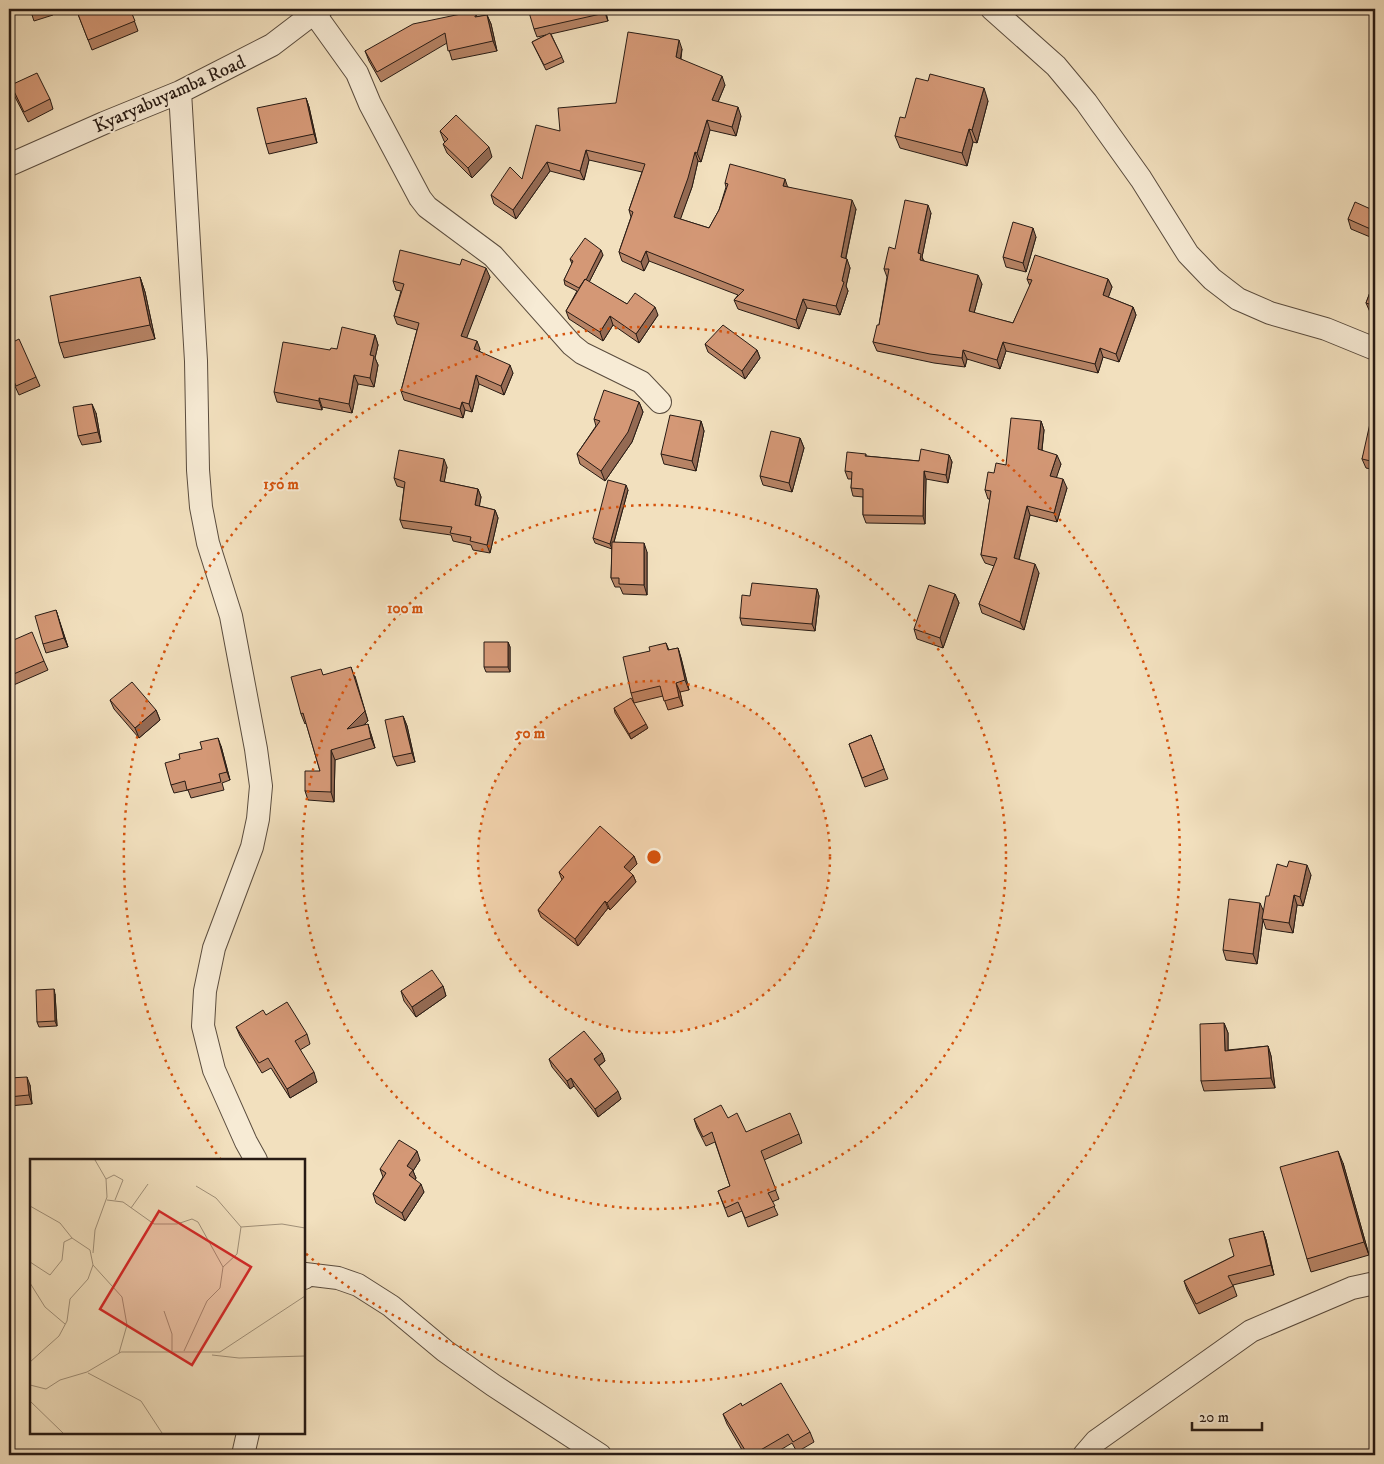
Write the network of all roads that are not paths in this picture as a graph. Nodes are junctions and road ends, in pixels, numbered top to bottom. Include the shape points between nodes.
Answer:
1 (992, 9) edge
2 (318, 11) edge
3 (180, 92) junction
4 (9, 165) edge
5 (1375, 349) edge
6 (660, 402) dead end
7 (255, 1159) edge
8 (305, 1274) edge
9 (1375, 1283) edge
10 (248, 1434) edge
11 (243, 1455) edge
12 (600, 1455) edge
13 (1084, 1455) edge

1 - 5 street via 1056,66 1086,102 1141,179 1188,254 1212,280 1238,299 1270,313 1326,329
2 - 3 street, Kyaryabuyamba Road via 272,46
2 - 6 street via 357,73 374,112 427,207 493,256 572,346 641,382
3 - 4 street, Kyaryabuyamba Road
3 - 7 street via 202,508 208,543 231,616 261,786 252,847 214,948 205,991 203,1026 214,1070
8 - 12 street via 338,1278 358,1285 391,1306 445,1351 493,1385
9 - 13 street via 1352,1288 1251,1331 1096,1441
10 - 11 street

